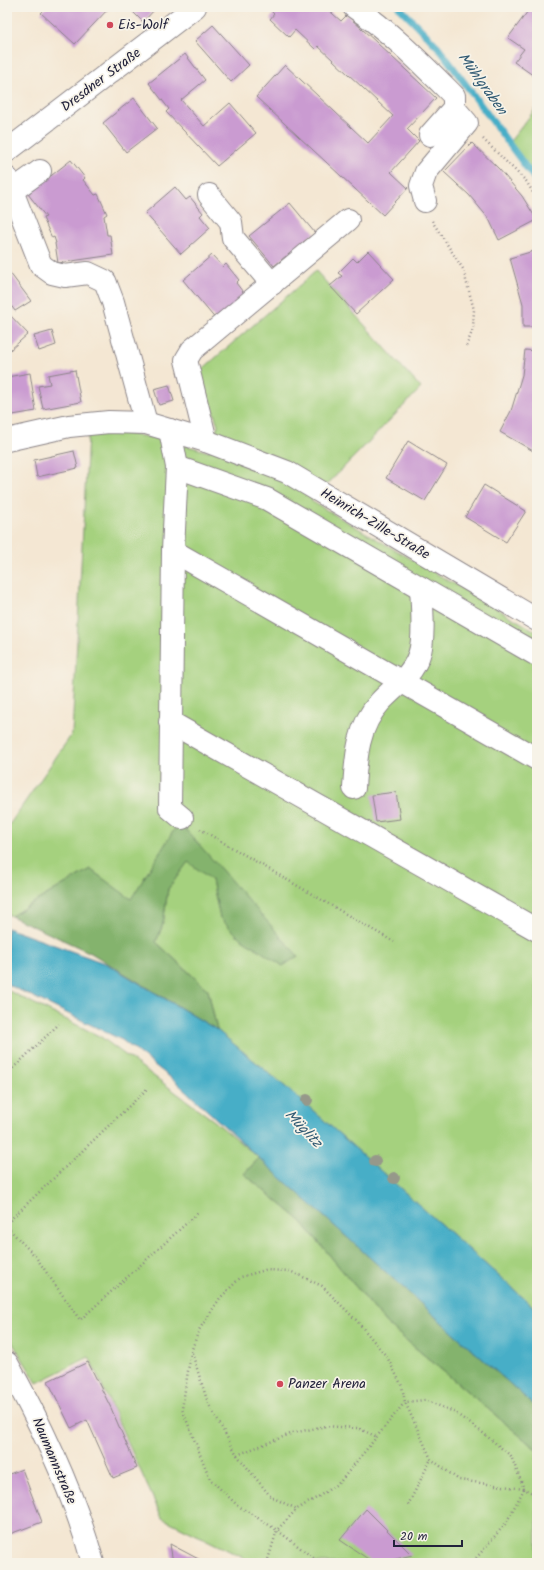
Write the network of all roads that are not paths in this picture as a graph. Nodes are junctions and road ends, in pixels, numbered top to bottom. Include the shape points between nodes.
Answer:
1 (195, 7) edge
2 (354, 7) edge
3 (460, 116) junction
4 (430, 135) dead end
5 (10, 145) edge
6 (40, 171) dead end
7 (10, 184) edge
8 (208, 195) dead end
9 (425, 200) road end
10 (348, 220) dead end
11 (272, 284) junction
12 (146, 423) junction
13 (170, 430) junction
14 (7, 440) edge
15 (206, 441) junction
16 (177, 467) junction
17 (173, 551) junction
18 (421, 588) junction
19 (537, 620) edge
20 (537, 655) edge
21 (402, 682) junction
22 (170, 722) junction
23 (537, 759) edge
24 (354, 788) dead end
25 (182, 818) road end
26 (537, 930) edge
27 (7, 1363) edge
28 (93, 1563) edge

1 - 5 street, Dresdner Straße
2 - 3 street via 387,31 454,96
3 - 4 street
3 - 9 street via 426,172 421,186
6 - 7 street
7 - 12 street via 41,266 52,273 65,276 88,273 105,281
8 - 11 street via 231,222 233,238
10 - 11 street
11 - 15 street via 192,350 186,360
12 - 13 street, Heinrich-Zille-Straße
12 - 14 street, Heinrich-Zille-Straße via 109,422 77,425
13 - 15 street, Heinrich-Zille-Straße
13 - 16 street
15 - 19 street, Heinrich-Zille-Straße via 287,472
16 - 17 street
16 - 18 street via 267,499
17 - 21 street
17 - 22 street
18 - 20 street
18 - 21 street via 423,627 420,654 412,671
21 - 23 street
21 - 24 street via 380,702 360,735
22 - 25 street via 170,808
22 - 26 street
27 - 28 street, Naumannstraße via 31,1404 61,1473

